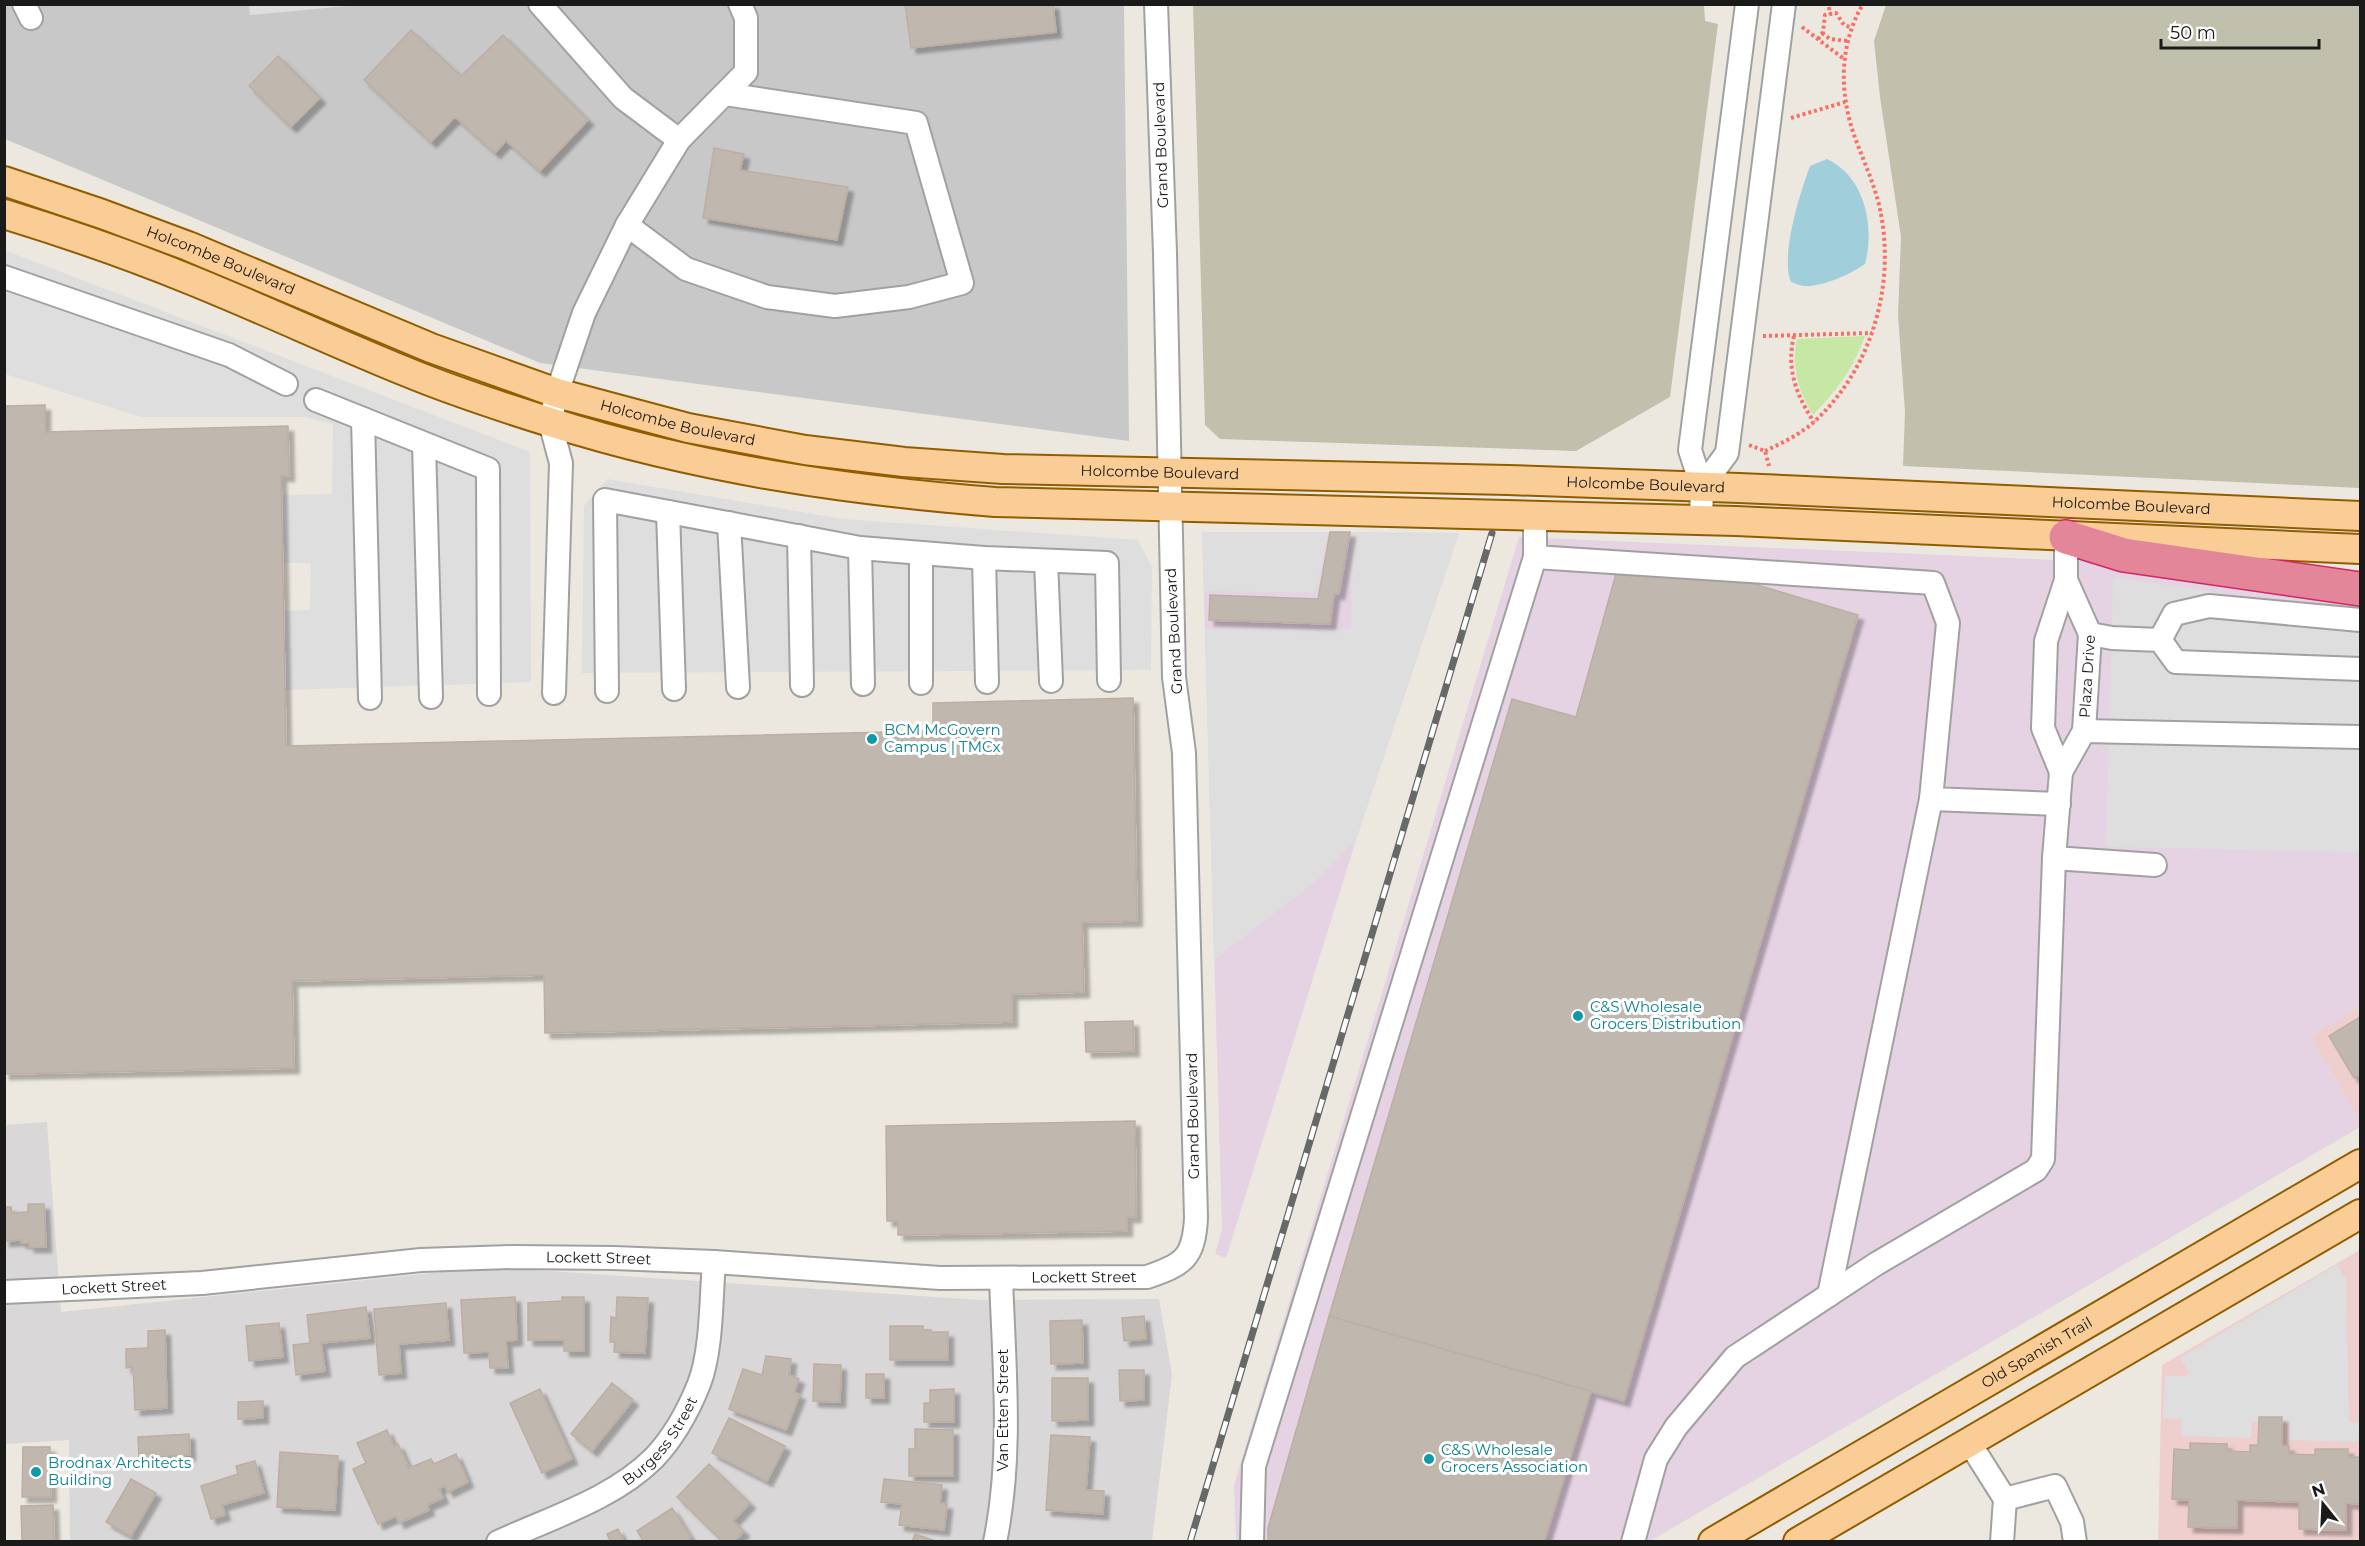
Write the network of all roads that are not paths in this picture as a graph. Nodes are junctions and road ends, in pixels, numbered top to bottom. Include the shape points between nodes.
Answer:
1 (540, 4) edge
2 (740, 4) edge
3 (1156, 4) edge
4 (1747, 4) edge
5 (1784, 4) edge
6 (725, 94) junction
7 (679, 140) junction
8 (4, 181) edge
9 (4, 214) edge
10 (627, 225) junction
11 (4, 277) edge
12 (286, 384) dead end
13 (557, 393) junction
14 (316, 400) dead end
15 (363, 419) junction
16 (550, 422) junction
17 (424, 444) junction
18 (1170, 473) junction
19 (1702, 487) junction
20 (1170, 506) junction
21 (2101, 506) junction
22 (668, 512) junction
23 (1535, 516) junction
24 (2361, 516) edge
25 (1701, 520) junction
26 (729, 523) junction
27 (799, 536) junction
28 (2086, 541) junction
29 (860, 548) junction
30 (2361, 549) edge
31 (921, 553) junction
32 (1535, 557) junction
33 (984, 558) junction
34 (1046, 561) junction
35 (2066, 580) junction
36 (2361, 589) edge
37 (2361, 620) edge
38 (2090, 634) junction
39 (2160, 640) junction
40 (2361, 669) edge
41 (1109, 680) dead end
42 (1051, 681) dead end
43 (987, 682) dead end
44 (921, 683) dead end
45 (863, 684) dead end
46 (802, 685) dead end
47 (738, 687) dead end
48 (674, 689) dead end
49 (607, 691) dead end
50 (554, 693) dead end
51 (489, 694) dead end
52 (431, 696) dead end
53 (370, 698) dead end
54 (2084, 731) junction
55 (2361, 737) edge
56 (2061, 772) junction
57 (1931, 799) junction
58 (2059, 804) junction
59 (2054, 858) junction
60 (2155, 865) dead end
61 (2361, 1164) edge
62 (2361, 1214) edge
63 (2242, 1233) junction
64 (1187, 1256) joint
65 (714, 1262) junction
66 (2264, 1270) junction
67 (1001, 1278) junction
68 (4, 1292) edge
69 (1829, 1295) junction
70 (1953, 1402) junction
71 (1972, 1440) junction
72 (2005, 1499) junction
73 (1750, 1532) edge
74 (1807, 1539) edge
75 (1632, 1541) edge
76 (498, 1542) edge
77 (995, 1542) edge
78 (1251, 1542) edge
79 (1713, 1542) edge
80 (2002, 1542) edge
81 (2075, 1542) edge

1 - 7 street via 623,98
2 - 6 street via 746,18 746,72
3 - 18 street, Grand Boulevard
4 - 19 street via 1690,450
5 - 19 street via 1727,453
6 - 7 street
6 - 10 street via 916,123 962,283 909,297 835,306 767,297 686,269
7 - 10 street
8 - 13 main road, Holcombe Boulevard via 188,246 431,348
9 - 16 main road, Holcombe Boulevard via 187,278 409,373
10 - 13 street via 584,313
11 - 12 street via 229,355
13 - 16 street
13 - 18 main road, Holcombe Boulevard via 688,428 805,450 1004,469
14 - 15 street
15 - 17 street
15 - 53 street
16 - 20 main road, Holcombe Boulevard via 678,458 795,481 995,502
16 - 50 street via 561,463
17 - 51 street via 488,469
17 - 52 street
18 - 19 main road, Holcombe Boulevard
18 - 20 street, Grand Boulevard
19 - 21 main road, Holcombe Boulevard
19 - 25 street
20 - 23 main road, Holcombe Boulevard
20 - 64 street, Grand Boulevard via 1174,677 1184,753 1195,1195 1195,1240
21 - 24 main road, Holcombe Boulevard
21 - 28 street, Plaza Drive
22 - 26 street
22 - 48 street
22 - 49 street via 605,501
23 - 25 main road, Holcombe Boulevard
23 - 32 street
25 - 28 main road, Holcombe Boulevard
26 - 27 street
26 - 47 street
27 - 29 street
27 - 46 street
28 - 30 main road, Holcombe Boulevard
28 - 35 street, Plaza Drive
28 - 36 highway via 2124,555
29 - 31 street
29 - 45 street
31 - 33 street
31 - 44 street
32 - 57 street via 1933,583 1948,623
32 - 78 street via 1254,1466
33 - 34 street
33 - 43 street
34 - 41 street via 1107,563
34 - 42 street
35 - 38 street, Plaza Drive
35 - 56 street, Plaza Drive via 2046,641 2043,728
37 - 39 street via 2209,606 2174,614
38 - 39 street
38 - 54 street, Plaza Drive
39 - 40 street via 2176,662
54 - 55 street
54 - 56 street, Plaza Drive
56 - 58 street, Plaza Drive
57 - 58 street
57 - 69 street
58 - 59 street, Plaza Drive
59 - 60 street
59 - 69 street, Plaza Drive via 2043,1159 2036,1170
61 - 63 main road, Old Spanish Trail
62 - 66 main road
63 - 66 main road
63 - 70 main road, Old Spanish Trail
64 - 67 street, Lockett Street via 1171,1270 1147,1277
65 - 67 street, Lockett Street via 940,1278
65 - 68 street, Lockett Street via 614,1257 421,1260 202,1283
65 - 76 street, Burgess Street via 709,1334 700,1382 678,1425 654,1458 620,1485
66 - 71 main road
67 - 77 street, Van Etten Street via 1005,1462
69 - 75 street, Plaza Drive via 1735,1358 1676,1427 1656,1459
70 - 71 main road
70 - 73 main road, Old Spanish Trail
71 - 72 street
71 - 74 main road
72 - 80 street
72 - 81 street via 2055,1486 2072,1522
73 - 79 main road, Old Spanish Trail

